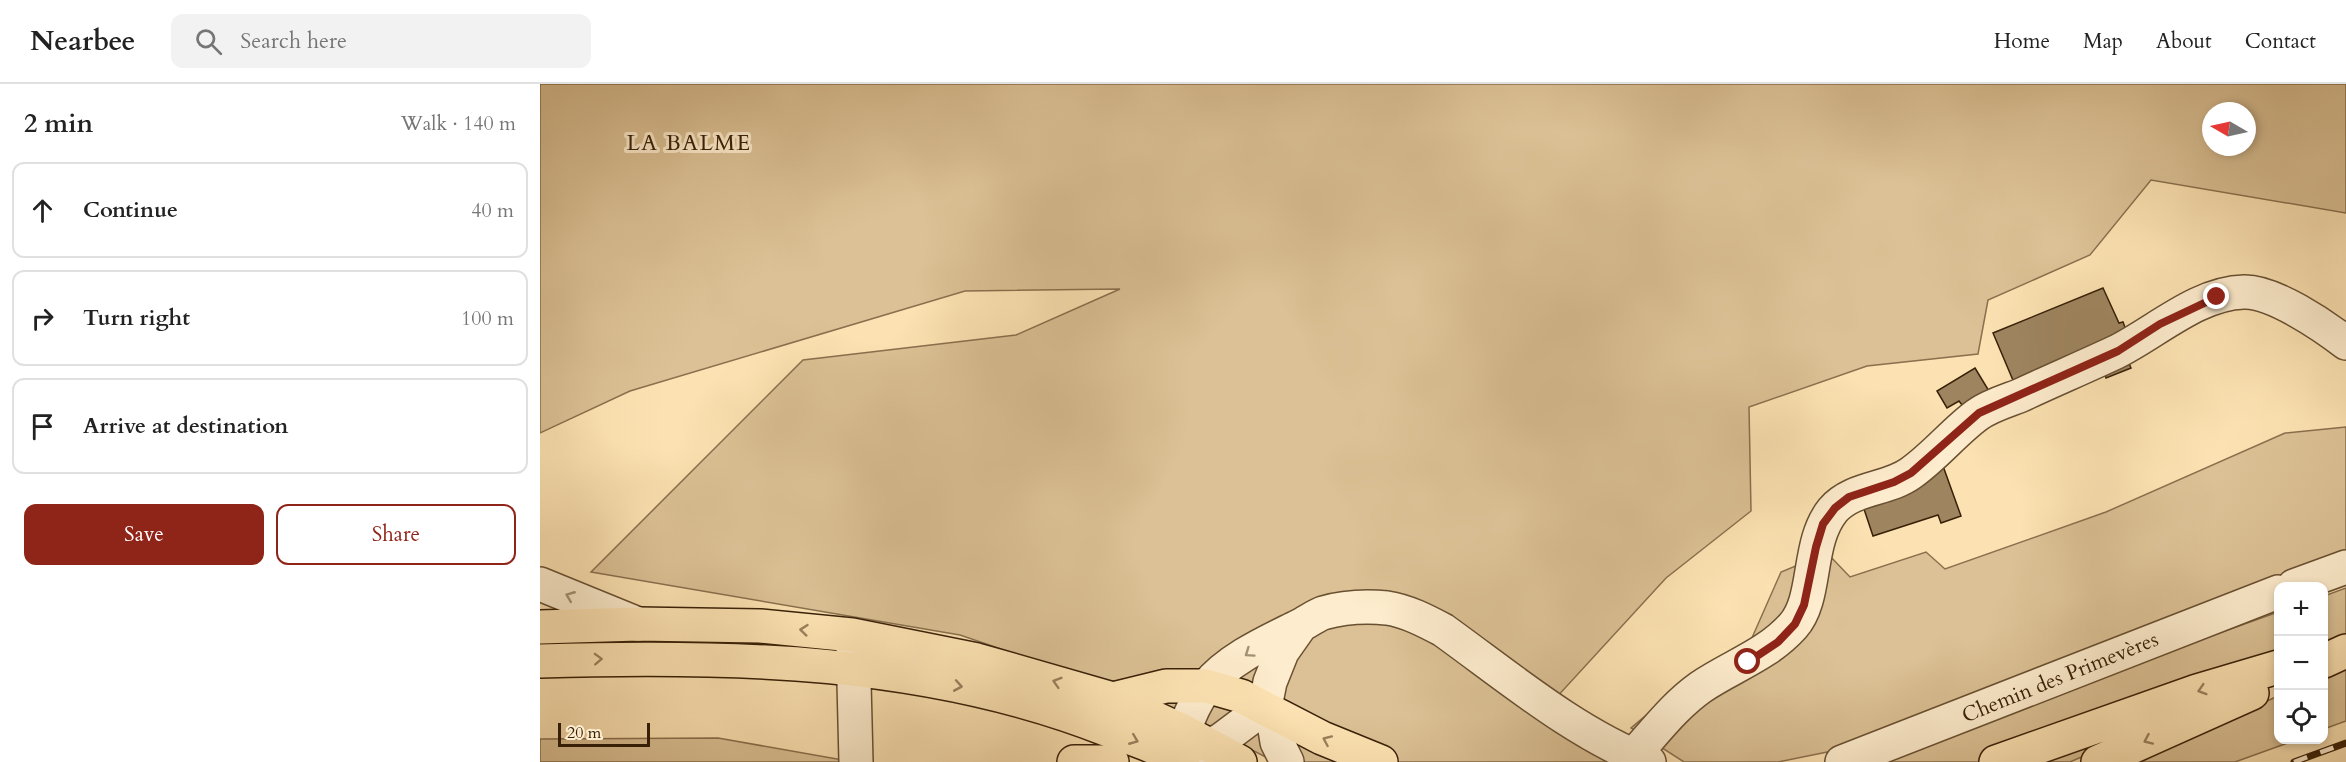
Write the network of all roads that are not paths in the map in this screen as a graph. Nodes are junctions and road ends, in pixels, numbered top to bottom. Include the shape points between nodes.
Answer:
1 (2346, 344) edge
2 (2346, 567) edge
3 (2305, 582) edge
4 (540, 584) edge
5 (2274, 594) edge
6 (638, 624) junction
7 (1300, 625) junction
8 (540, 627) edge
9 (852, 635) junction
10 (2346, 646) edge
11 (2346, 651) edge
12 (2328, 652) edge
13 (2328, 659) edge
14 (540, 661) edge
15 (2274, 668) edge
16 (854, 670) junction
17 (2274, 683) edge
18 (1206, 687) junction
19 (1113, 699) junction
20 (1265, 707) junction
21 (1188, 749) edge
22 (1641, 759) edge
23 (856, 762) edge
24 (1074, 762) edge
25 (1112, 762) edge
26 (1240, 762) edge
27 (1287, 762) edge
28 (1381, 762) edge
29 (1842, 762) edge
30 (1996, 762) edge
31 (2098, 762) edge

1 - 22 street via 2303,313 2264,296 2230,294 2160,324 2118,351 1979,413 1911,473 1849,497 1835,508 1823,524 1804,605 1795,624 1778,642 1702,686 1677,706
2 - 3 street
6 -> 4 street
5 - 29 street, Chemin des Primevères
6 - 8 main road
9 -> 6 main road via 760,626
7 -> 18 street via 1261,644
7 - 20 street via 1282,652
7 - 22 street via 1321,614 1346,608 1390,609 1419,618 1443,630 1586,731
9 - 16 street
19 -> 9 main road via 977,660
10 - 12 main road
11 - 13 main road
14 -> 16 main road via 698,660
15 -> 30 main road via 2197,691
16 -> 21 main road via 976,689
16 - 23 street
17 -> 31 main road
18 - 19 main road via 1166,686
18 - 20 main road
18 - 21 street
19 - 21 main road
20 - 21 street via 1239,728
20 - 27 street
28 -> 20 main road via 1322,738
21 - 26 main road
24 - 25 main road

